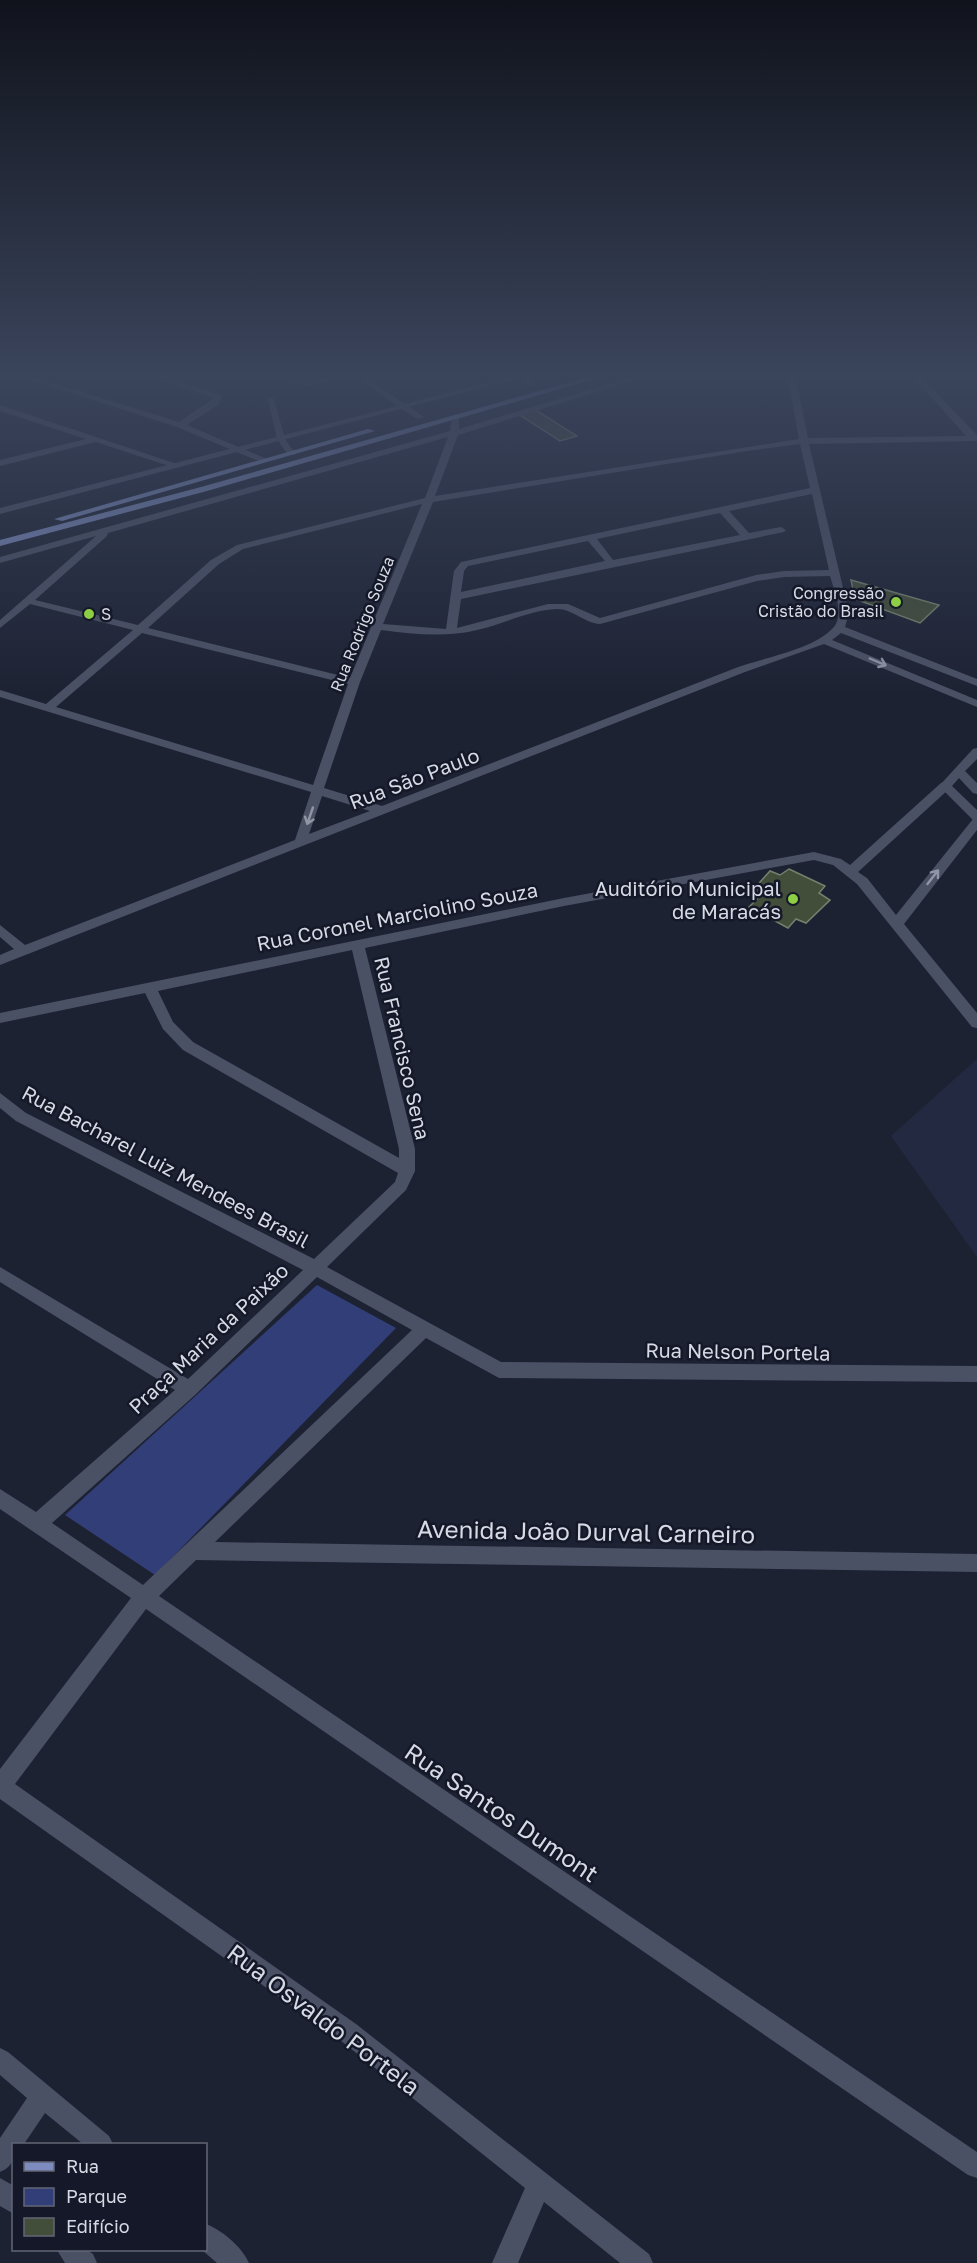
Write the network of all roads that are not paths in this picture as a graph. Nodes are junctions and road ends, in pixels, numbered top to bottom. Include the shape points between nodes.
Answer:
1 (108, 484) edge
2 (181, 484) edge
3 (198, 484) edge
4 (223, 484) edge
5 (269, 484) edge
6 (435, 484) edge
7 (529, 484) edge
8 (814, 484) edge
9 (204, 489) junction
10 (816, 490) junction
11 (429, 500) junction
12 (723, 510) junction
13 (0, 511) edge
14 (110, 530) junction
15 (781, 530) dead end
16 (746, 536) junction
17 (0, 538) edge
18 (591, 538) junction
19 (0, 543) edge
20 (0, 560) edge
21 (610, 563) junction
22 (835, 573) junction
23 (454, 597) junction
24 (28, 601) junction
25 (0, 625) edge
26 (378, 627) junction
27 (840, 629) junction
28 (139, 630) junction
29 (451, 632) junction
30 (824, 640) junction
31 (354, 682) junction
32 (977, 683) edge
33 (0, 693) edge
34 (977, 704) edge
35 (48, 708) junction
36 (977, 752) edge
37 (958, 771) junction
38 (945, 786) junction
39 (319, 789) junction
40 (977, 790) edge
41 (385, 810) junction
42 (977, 817) edge
43 (977, 822) edge
44 (300, 843) junction
45 (851, 871) junction
46 (897, 923) junction
47 (0, 930) edge
48 (357, 944) junction
49 (24, 951) junction
50 (0, 960) edge
51 (149, 986) junction
52 (0, 1018) edge
53 (977, 1023) edge
54 (0, 1099) edge
55 (407, 1171) junction
56 (315, 1268) junction
57 (0, 1274) edge
58 (424, 1329) junction
59 (499, 1370) joint
60 (977, 1374) edge
61 (189, 1389) junction
62 (0, 1498) edge
63 (38, 1523) junction
64 (194, 1551) junction
65 (977, 1563) edge
66 (143, 1598) junction
67 (0, 1786) edge
68 (0, 2060) edge
69 (43, 2094) junction
70 (99, 2143) edge
71 (0, 2160) edge
72 (977, 2166) edge
73 (539, 2185) junction
74 (0, 2190) edge
75 (12, 2200) edge
76 (207, 2237) edge
77 (70, 2251) edge
78 (231, 2261) edge
79 (84, 2263) edge
80 (505, 2263) edge
81 (640, 2263) edge

1 - 13 street
2 - 17 main road
3 - 9 main road
4 - 9 main road
5 - 14 street
6 - 11 street, Rua Rodrigo Souza
7 - 11 street
8 - 10 street
9 - 19 main road
10 - 12 street
10 - 22 street
11 - 26 street, Rua Rodrigo Souza
11 - 28 street via 240,547 215,562
12 - 16 street
12 - 18 street
14 - 20 street
14 - 24 street
15 - 16 street
16 - 21 street
18 - 21 street
18 - 23 street via 465,564 459,571
21 - 23 street
22 - 27 street via 844,613
22 - 29 street via 756,578 600,621 591,621 571,608 559,606
23 - 29 street
24 - 25 street
24 - 28 street
26 - 29 street
26 - 31 street, Rua Rodrigo Souza
27 - 30 street, Rua São Paulo
27 - 32 street
28 - 31 street
28 - 35 street
30 -> 34 street
30 - 41 street, Rua São Paulo
31 - 39 street, Rua Rodrigo Souza
33 - 35 street
35 - 39 street
36 - 37 street
37 - 38 street
37 - 40 street
38 - 42 street
38 - 45 street
39 - 41 street
39 -> 44 street, Rua Rodrigo Souza
41 - 44 street, Rua São Paulo
46 -> 43 street
44 - 49 street, Rua São Paulo
45 - 46 street
45 - 48 street, Rua Coronel Marciolino Souza via 825,858 803,856
46 - 53 street
47 - 49 street
48 - 51 street, Rua Coronel Marciolino Souza
48 - 55 street, Rua Francisco Sena via 403,1128
49 - 50 street, Rua São Paulo
51 - 52 street, Rua Coronel Marciolino Souza
51 - 55 street via 161,1017 188,1046
54 - 56 street, Rua Bacharel Luiz Mendees Brasil via 21,1117
55 - 56 street via 391,1198
56 - 58 street, Praça Maria da Paixão
56 - 61 street, Praça Maria da Paixão
57 - 61 street
58 - 59 street, Praça Maria da Paixão
58 - 64 street
59 - 60 street, Rua Nelson Portela
61 - 63 street, Praça Maria da Paixão
62 - 63 street, Rua Santos Dumont
63 - 66 street, Rua Santos Dumont
64 - 65 street, Avenida João Durval Carneiro
64 - 66 street
66 - 67 street
66 - 72 street, Rua Santos Dumont
67 - 73 street, Rua Osvaldo Portela via 348,2032
68 - 69 street
69 - 70 street
69 - 71 street
73 - 80 street
73 - 81 street, Rua Osvaldo Portela
74 - 75 street
76 - 78 street
77 - 79 street

